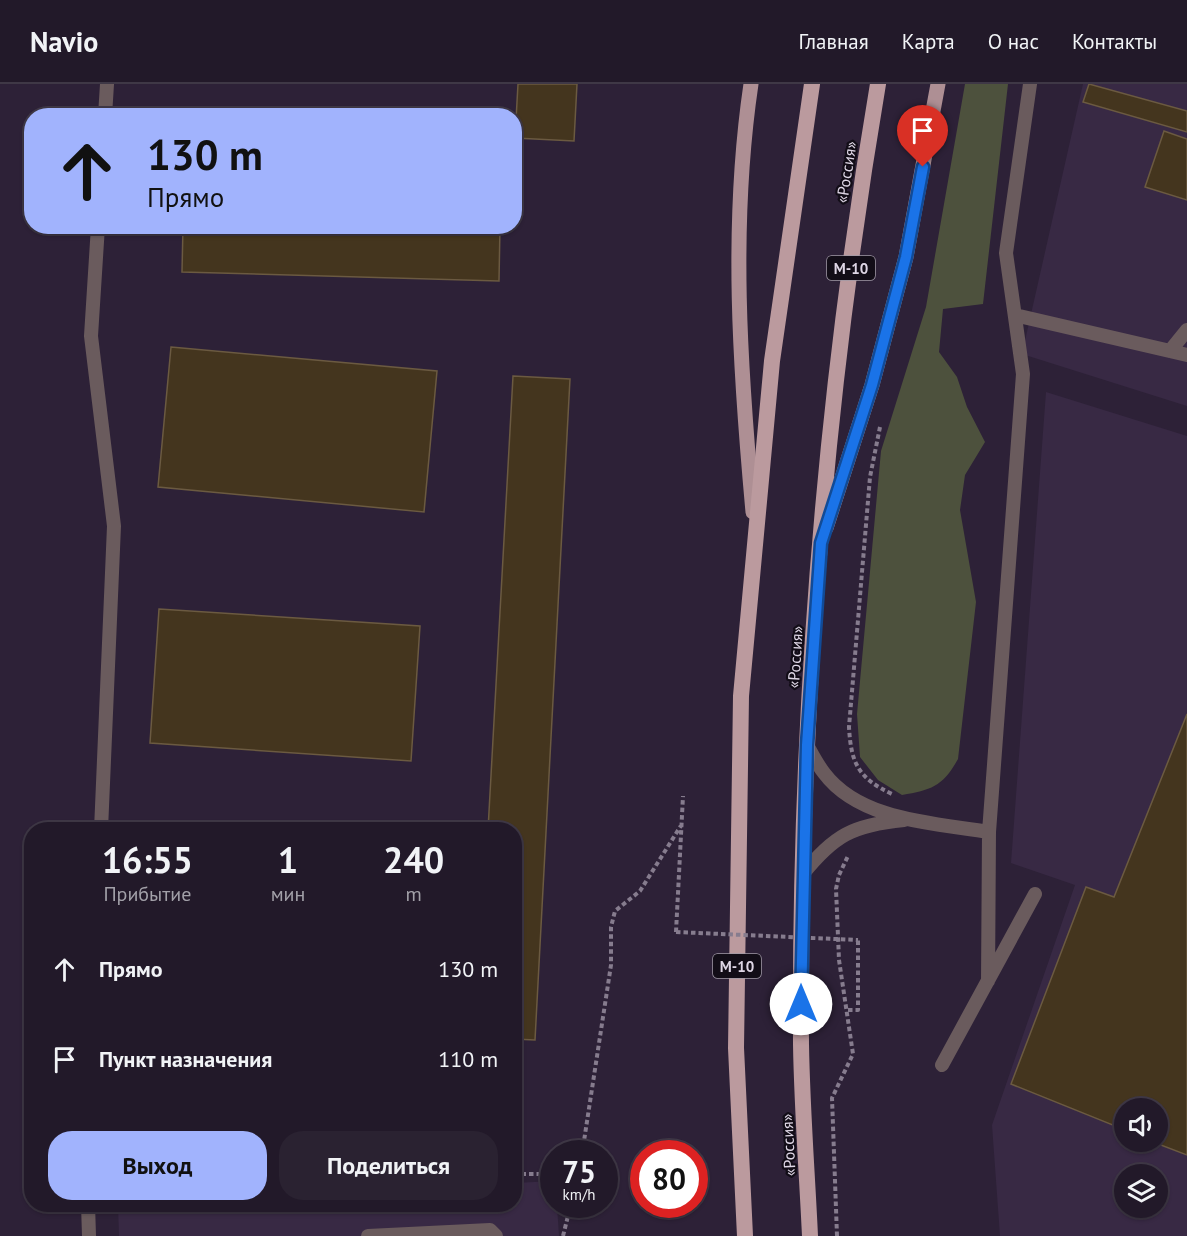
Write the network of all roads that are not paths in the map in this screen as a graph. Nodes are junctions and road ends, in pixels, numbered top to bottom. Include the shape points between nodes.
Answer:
1 (107, 84) edge
2 (751, 84) edge
3 (812, 84) edge
4 (878, 84) edge
5 (939, 84) edge
6 (1030, 84) edge
7 (106, 108) edge
8 (97, 234) edge
9 (1015, 315) junction
10 (1187, 330) edge
11 (1170, 351) junction
12 (1187, 355) edge
13 (755, 537) junction
14 (821, 543) junction
15 (807, 745) junction
16 (912, 819) junction
17 (101, 822) edge
18 (989, 832) junction
19 (802, 874) junction
20 (1035, 894) dead end
21 (988, 981) junction
22 (942, 1065) dead end
23 (88, 1212) edge
24 (443, 1234) edge
25 (89, 1236) edge
26 (368, 1236) edge
27 (496, 1236) edge
28 (744, 1236) edge
29 (810, 1236) edge

1 - 7 lane
2 - 13 main road via 738,232 743,403
3 - 13 highway, М-10 via 772,361
4 - 14 highway, «Россия» / М-10 via 835,388
5 - 14 main road via 906,257 872,385
6 - 9 lane via 1006,253
8 - 17 lane via 91,336 114,526
9 - 11 lane
9 - 18 lane via 1023,374
10 - 11 lane
11 - 12 lane
13 - 28 highway, М-10 via 741,696 738,803 736,1048
14 - 15 highway, «Россия» / М-10
15 - 16 lane via 824,774 843,791 870,807
15 - 19 highway, «Россия» / М-10
16 - 18 lane
16 - 19 lane via 867,826 845,835 824,848
18 - 21 lane
19 - 29 highway, «Россия» / М-10 via 801,1048
20 - 21 lane
21 - 22 lane
23 - 25 lane
24 - 26 lane
24 - 27 lane via 490,1230

